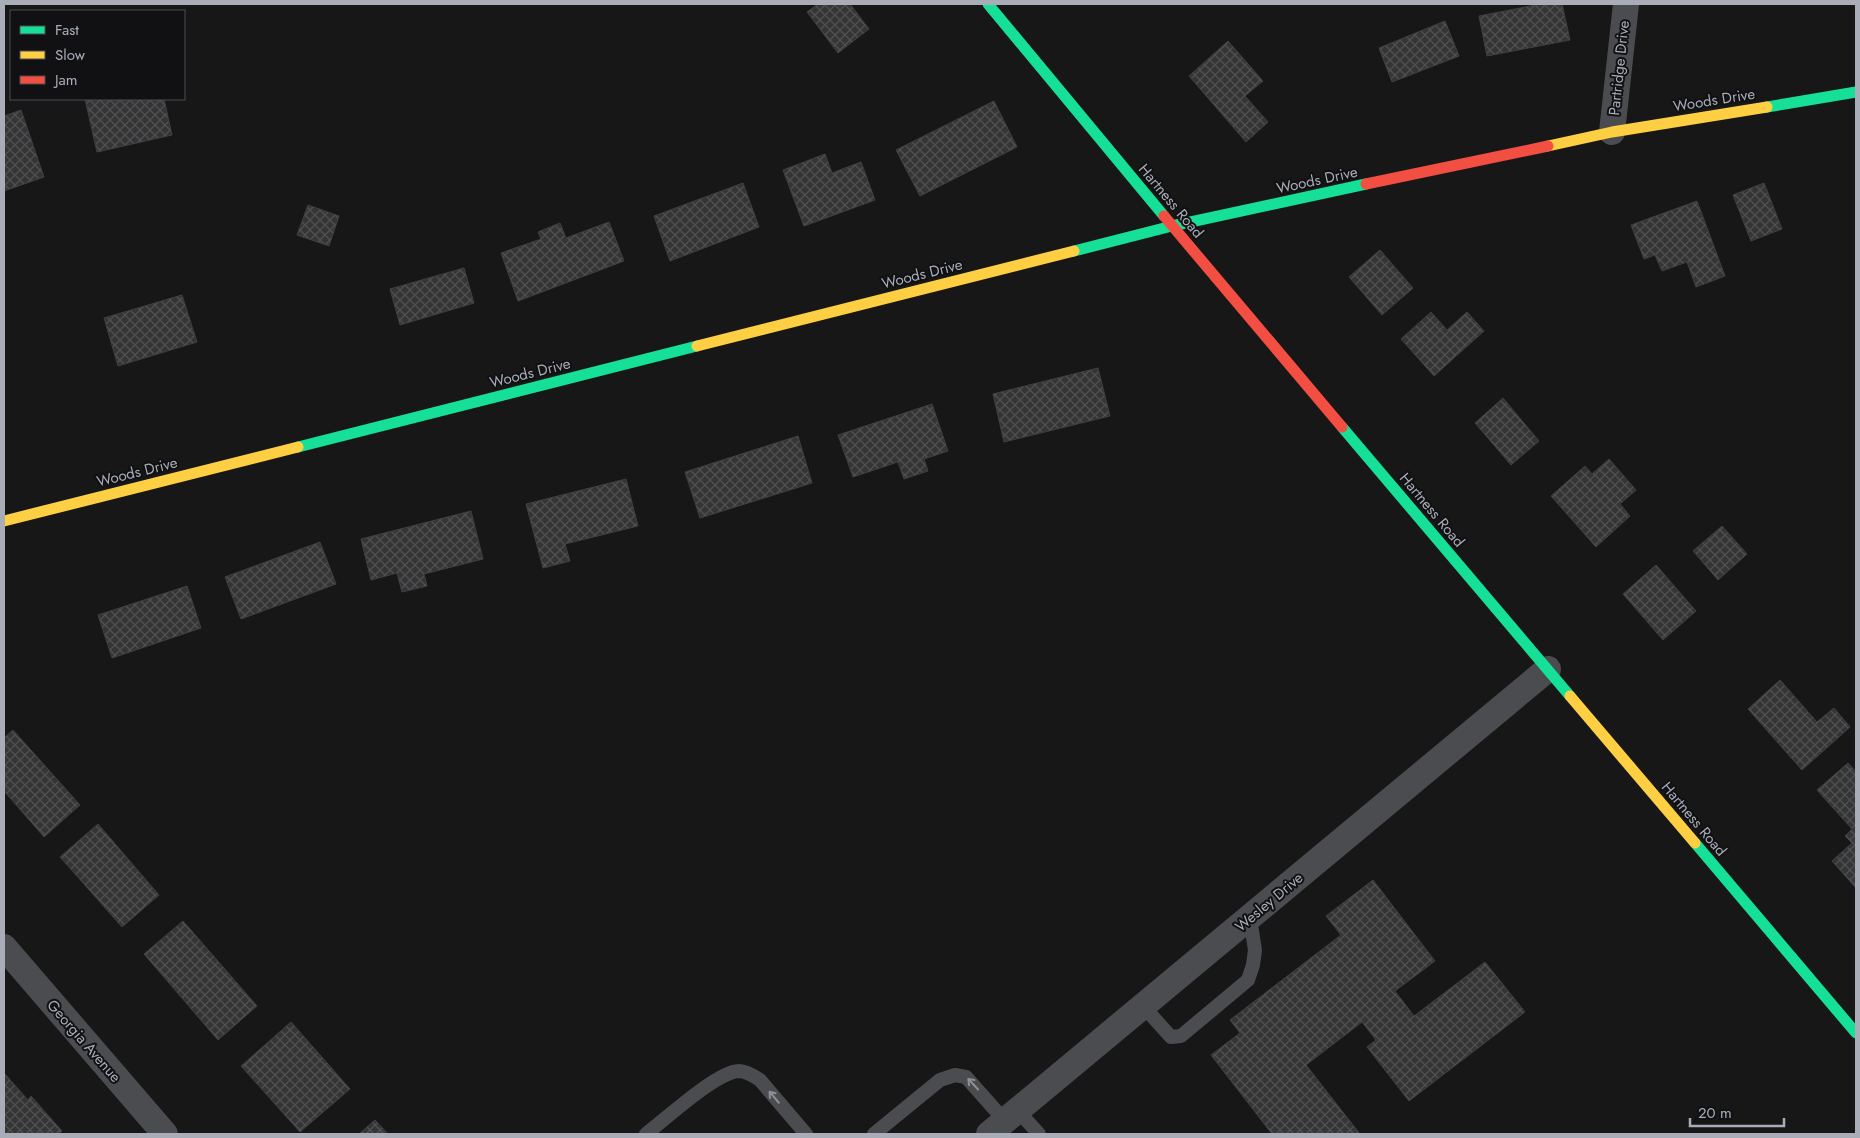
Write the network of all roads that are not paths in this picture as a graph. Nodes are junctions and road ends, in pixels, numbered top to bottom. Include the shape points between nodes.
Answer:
1 (988, 4) edge
2 (1626, 4) edge
3 (1856, 92) edge
4 (1612, 132) junction
5 (1172, 226) junction
6 (4, 521) edge
7 (1548, 669) junction
8 (1250, 918) junction
9 (4, 947) edge
10 (1143, 1006) junction
11 (1856, 1033) edge
12 (1004, 1122) edge
13 (165, 1134) edge
14 (646, 1134) edge
15 (806, 1134) edge
16 (874, 1134) edge
17 (1039, 1134) edge

1 - 5 street, Hartness Road
2 - 4 street, Partridge Drive
3 - 4 street, Woods Drive
4 - 5 street, Woods Drive
5 - 6 street, Woods Drive
5 - 7 street, Hartness Road
7 - 8 street, Wesley Drive
7 - 11 street, Hartness Road
8 - 10 street, Wesley Drive
8 - 10 lane via 1256,950 1248,980 1181,1036 1171,1037
9 - 13 street, Georgia Avenue
10 - 12 street, Wesley Drive
12 -> 16 lane via 966,1077 955,1074 934,1085
12 - 17 lane
15 -> 14 lane via 760,1080 739,1071 724,1074

